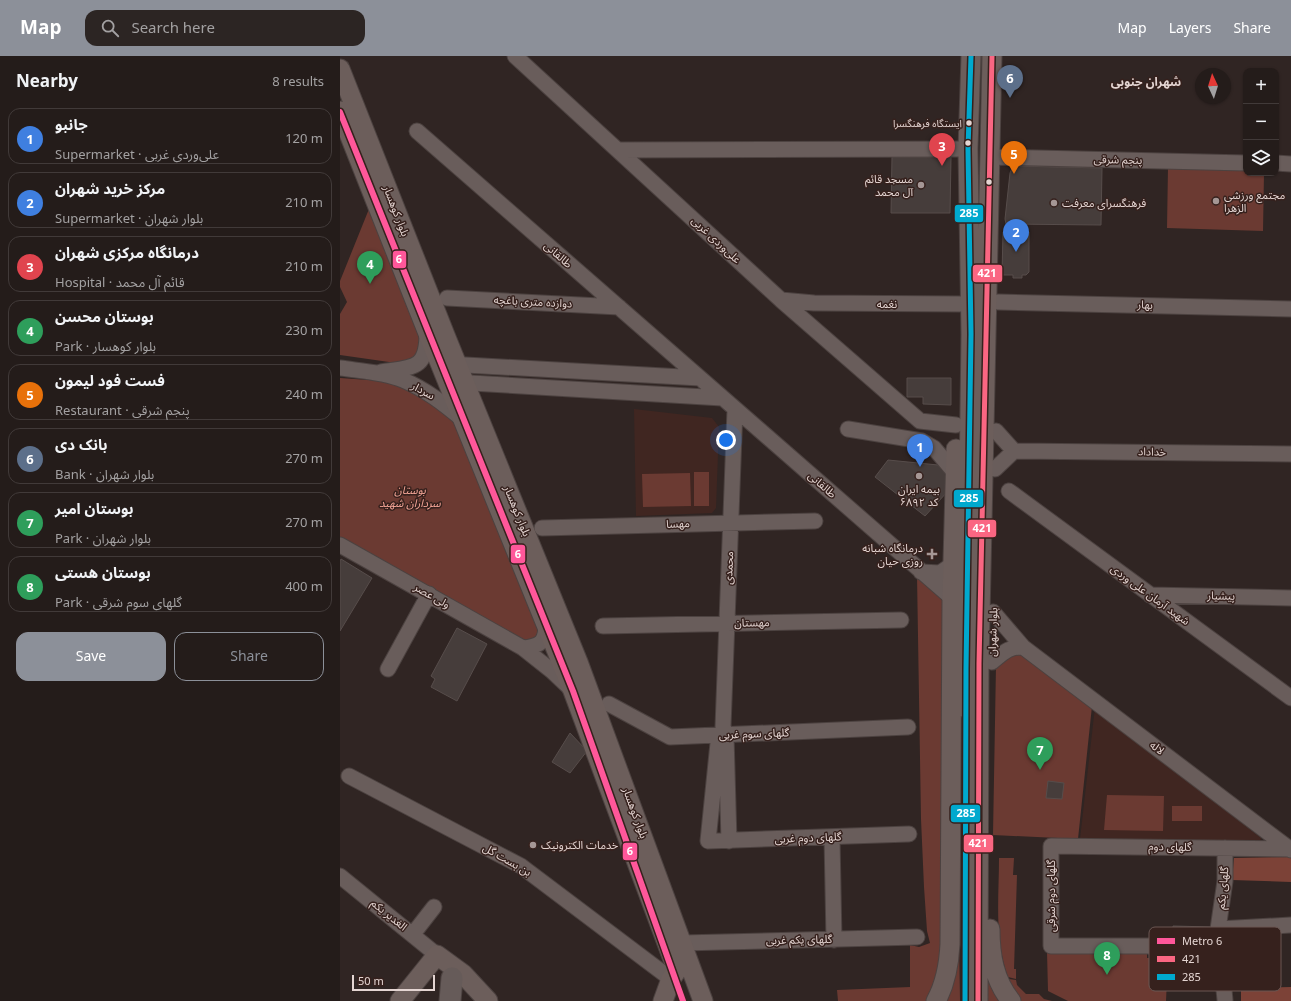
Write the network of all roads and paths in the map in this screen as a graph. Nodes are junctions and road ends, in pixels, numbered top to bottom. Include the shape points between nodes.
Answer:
1 (515, 56) edge
2 (971, 56) edge
3 (992, 56) edge
4 (340, 69) edge
5 (340, 111) edge
6 (417, 131) dead end
7 (968, 149) junction
8 (618, 150) junction
9 (990, 158) junction
10 (1243, 163) edge
11 (1279, 163) edge
12 (1291, 164) edge
13 (979, 258) junction
14 (447, 298) dead end
15 (781, 300) junction
16 (998, 302) junction
17 (814, 303) junction
18 (961, 304) junction
19 (619, 307) junction
20 (1291, 309) edge
21 (806, 322) junction
22 (427, 333) junction
23 (448, 364) junction
24 (340, 368) edge
25 (378, 373) junction
26 (700, 378) junction
27 (456, 382) junction
28 (722, 398) junction
29 (735, 409) junction
30 (462, 419) junction
31 (920, 421) junction
32 (956, 425) junction
33 (848, 429) dead end
34 (996, 431) junction
35 (913, 439) junction
36 (1011, 453) junction
37 (1291, 454) edge
38 (995, 469) junction
39 (955, 473) junction
40 (1009, 491) dead end
41 (815, 520) dead end
42 (731, 523) junction
43 (542, 528) dead end
44 (340, 545) edge
45 (953, 564) junction
46 (921, 572) junction
47 (429, 594) junction
48 (1150, 595) junction
49 (952, 598) junction
50 (1291, 598) edge
51 (994, 612) junction
52 (901, 620) dead end
53 (546, 623) junction
54 (727, 624) junction
55 (603, 626) dead end
56 (1023, 647) junction
57 (523, 648) junction
58 (992, 662) junction
59 (388, 669) dead end
60 (573, 691) junction
61 (1291, 698) edge
62 (609, 704) dead end
63 (908, 727) dead end
64 (723, 732) junction
65 (349, 776) dead end
66 (908, 834) dead end
67 (832, 838) junction
68 (729, 841) junction
69 (1051, 846) joint
70 (1225, 848) junction
71 (1290, 849) edge
72 (340, 876) edge
73 (434, 907) dead end
74 (1291, 924) edge
75 (1218, 927) edge
76 (1247, 927) edge
77 (413, 934) junction
78 (917, 937) dead end
79 (834, 940) junction
80 (682, 943) junction
81 (1149, 946) edge
82 (437, 955) junction
83 (680, 972) junction
84 (452, 978) junction
85 (400, 1001) edge
86 (450, 1001) edge
87 (473, 1001) edge
88 (488, 1001) edge
89 (663, 1001) edge
90 (703, 1001) edge
91 (936, 1001) edge
92 (965, 1001) edge
93 (978, 1001) edge
94 (1011, 1001) edge

1 - 8 street, علی‌وردی غربی
2 - 7 main road, بلوار شهران
3 - 9 main road, بلوار شهران
4 - 23 main road, بلوار کوهسار
5 - 22 main road, بلوار کوهسار
6 - 19 street, طالقانی
7 - 8 street
7 - 13 main road, بلوار شهران
8 - 15 street, علی‌وردی غربی
9 - 10 street, پنجم شرقی
9 - 13 main road, بلوار شهران
11 - 12 street
13 - 16 main road, بلوار شهران
13 - 18 main road, بلوار شهران via 962,280
13 - 92 main road, بلوار شهران via 971,334
13 - 93 main road, بلوار شهران
14 - 19 street, دوازده متری باغچه
15 - 17 street, نغمه
15 - 21 street, علی‌وردی غربی
16 - 20 street, بهار
16 - 34 main road, بلوار شهران
17 - 18 street, نغمه
17 - 21 street
18 - 32 main road, بلوار شهران
19 - 26 street, طالقانی
21 - 31 street, علی‌وردی غربی
22 - 23 main road, بلوار کوهسار
22 - 25 street, سردار via 427,350 419,362
23 - 26 street
23 - 27 main road, بلوار کوهسار
24 - 25 street, سردار
25 - 30 street, سردار via 403,380 438,399
26 - 28 street, طالقانی
27 - 28 street
27 - 30 main road, بلوار کوهسار
27 - 80 main road, بلوار کوهسار via 584,676
28 - 29 street, طالقانی
29 - 42 street, محمدی
29 - 46 street, طالقانی
30 - 53 main road, بلوار کوهسار
31 - 32 street
31 - 35 street
32 - 39 main road, بلوار شهران
33 - 35 street
34 - 36 street
34 - 38 main road, بلوار شهران
35 - 39 street via 934,448
36 - 37 street, خداداد
36 - 38 street
38 - 51 main road, بلوار شهران
39 - 45 main road, بلوار شهران
40 - 48 street, شهید آرمان علی وردی
41 - 42 street, مهسا
42 - 43 street, مهسا
42 - 54 street, محمدی
44 - 47 street, ولی عصر
45 - 46 street via 940,573
45 - 49 main road, بلوار شهران
46 - 49 street, طالقانی
47 - 57 street, ولی عصر
47 - 59 street
48 - 50 street, پیشیار
48 - 61 street, شهید آرمان علی وردی
49 - 91 main road, بلوار شهران via 950,951 947,974
51 - 56 street, لاله
51 - 58 main road, بلوار شهران
52 - 54 street, مهستان
53 - 57 street via 543,640 539,645
53 - 60 main road, بلوار کوهسار
54 - 55 street, مهستان
54 - 64 street, محمدی
56 - 58 street via 1009,648
56 - 71 street, لاله
57 - 60 street, ولی عصر via 552,670
58 - 94 main road, بلوار شهران via 990,939 995,972
60 - 83 main road, بلوار کوهسار
62 - 64 street, گلهای سوم غربی via 670,737
63 - 64 street, گلهای سوم غربی
64 - 68 street
64 - 68 street, گلهای دوم غربی via 708,841
65 - 83 street, بن بست گل via 521,866
66 - 67 street, گلهای دوم غربی
67 - 68 street, گلهای دوم غربی
67 - 79 street
69 - 70 street, گلهای دوم
69 - 81 street, گلهای دوم شرقی via 1051,946
70 - 71 street, گلهای دوم
70 - 75 street, گلهای یکم via 1225,880
72 - 77 street, الغدیر یکم
73 - 77 street
74 - 76 street
77 - 82 street, الغدیر یکم
78 - 79 street, گلهای یکم غربی
79 - 80 street, گلهای یکم غربی
80 - 83 main road, بلوار کوهسار
82 - 84 main road
82 - 85 main road
82 - 88 main road via 463,974
83 - 89 main road
83 - 90 main road, بلوار کوهسار
84 - 86 highway
84 - 87 main road

